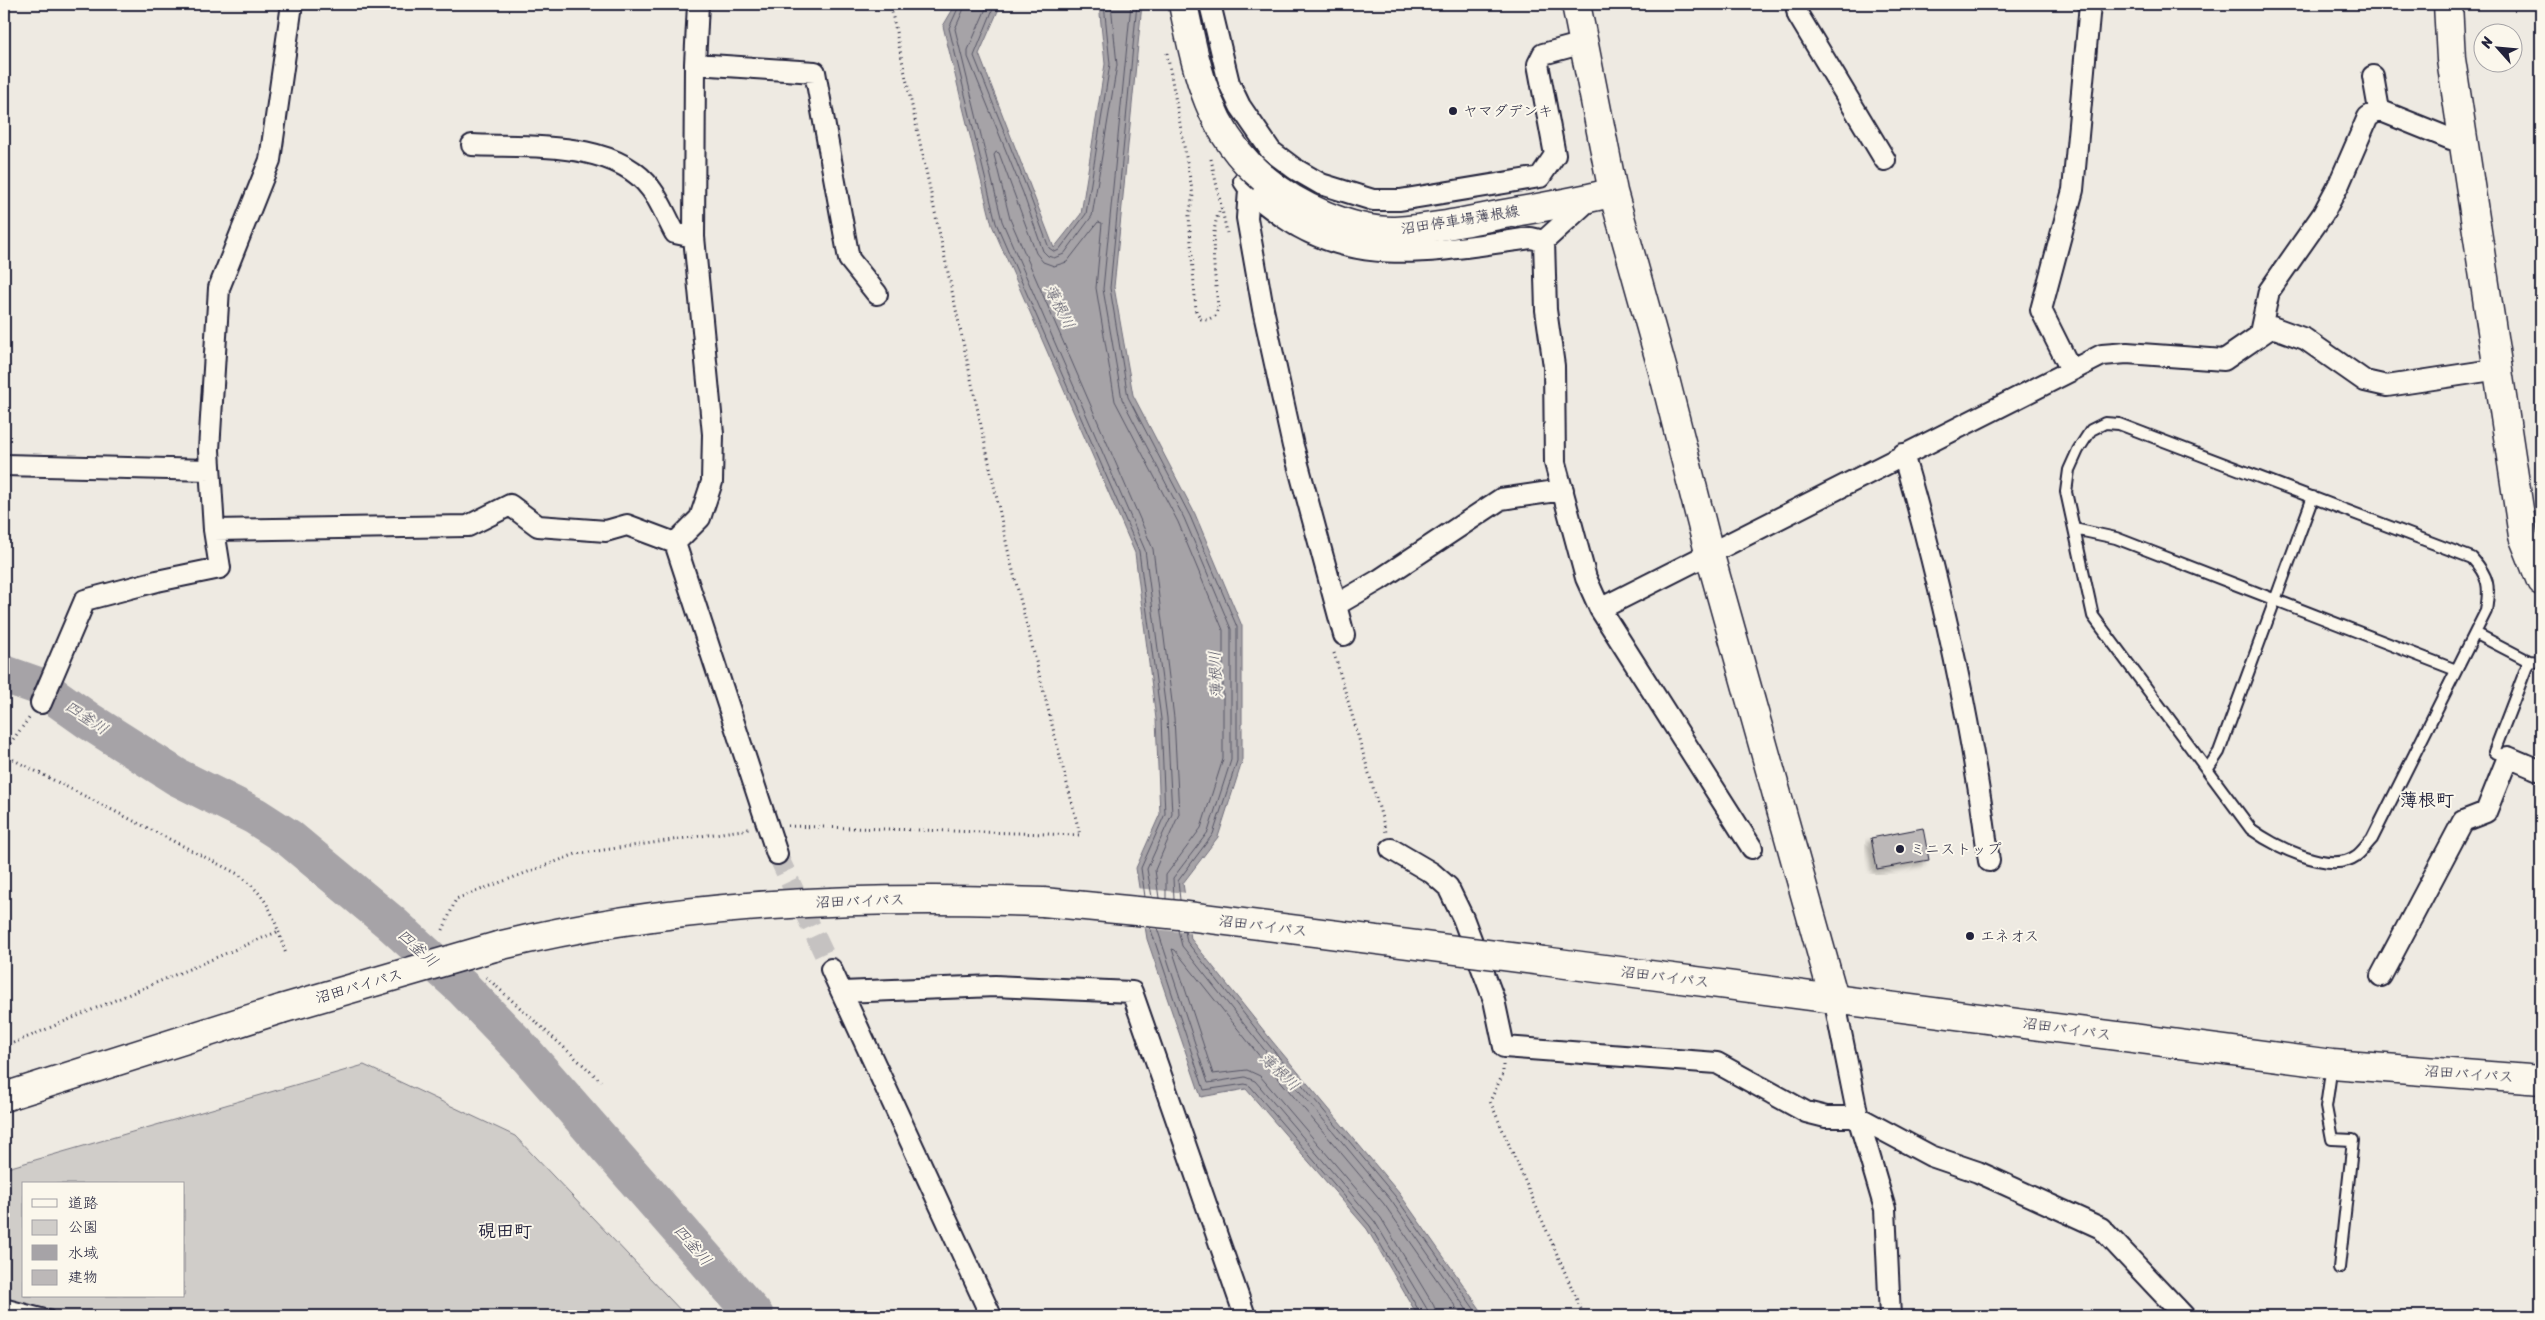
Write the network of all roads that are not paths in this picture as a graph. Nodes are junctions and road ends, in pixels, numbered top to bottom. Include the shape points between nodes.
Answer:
1 (292, 4) edge
2 (698, 4) edge
3 (1184, 4) edge
4 (1210, 4) edge
5 (1576, 4) edge
6 (1796, 4) edge
7 (2090, 4) edge
8 (2448, 4) edge
9 (1584, 43) junction
10 (695, 64) junction
11 (2373, 76) dead end
12 (1240, 106) junction
13 (2379, 110) junction
14 (2464, 141) junction
15 (472, 145) dead end
16 (1885, 160) dead end
17 (1256, 184) junction
18 (1602, 195) junction
19 (694, 237) junction
20 (1544, 241) junction
21 (877, 294) dead end
22 (2260, 332) junction
23 (2499, 369) junction
24 (2071, 370) junction
25 (1903, 454) junction
26 (4, 465) edge
27 (210, 470) junction
28 (1563, 490) junction
29 (2313, 497) junction
30 (214, 530) junction
31 (2074, 530) junction
32 (2532, 539) edge
33 (674, 543) junction
34 (1709, 552) junction
35 (2541, 581) edge
36 (2276, 599) junction
37 (1336, 605) junction
38 (1600, 609) junction
39 (2475, 633) junction
40 (1344, 635) dead end
41 (2529, 661) junction
42 (2541, 662) edge
43 (2456, 670) junction
44 (41, 703) road end
45 (2508, 757) junction
46 (2207, 770) junction
47 (2541, 771) edge
48 (1752, 848) dead end
49 (1391, 849) dead end
50 (777, 854) tunnel mouth
51 (1990, 861) dead end
52 (832, 969) tunnel mouth
53 (2381, 976) dead end
54 (842, 992) junction
55 (1834, 998) junction
56 (2332, 1064) junction
57 (2541, 1080) edge
58 (4, 1097) edge
59 (1858, 1117) junction
60 (2338, 1268) dead end
61 (4, 1304) edge
62 (49, 1316) edge
63 (991, 1316) edge
64 (1245, 1316) edge
65 (1890, 1316) edge
66 (2184, 1316) edge

1 - 27 street via 270,160 219,288
2 - 10 street
3 - 17 main road, 沼田停車場薄根線, bridge via 1198,74 1213,114
4 - 12 street via 1229,83
5 - 9 main road
6 - 16 street via 1798,15
7 - 24 street via 2073,190 2041,310
8 - 14 main road via 2451,59
9 - 12 street via 1543,54 1538,64 1555,155 1540,177 1400,200 1373,200 1321,184 1295,169 1271,151
9 - 18 main road
10 - 19 street
10 - 21 street via 815,72 849,259
11 - 13 street
12 - 17 street via 1243,179
13 - 14 street via 2451,139
13 - 22 street via 2368,117 2340,184 2323,214 2269,291
14 - 23 main road
15 - 19 street via 585,150 625,165 651,188 675,233
17 - 18 main road, 沼田停車場薄根線 via 1350,223 1393,231 1430,228
17 - 20 street via 1296,226 1321,238 1377,253 1413,254 1531,238
17 - 37 street via 1247,218 1263,310 1293,446
18 - 20 street
18 - 34 main road via 1663,371
19 - 33 street via 713,434 712,482 700,518
20 - 28 street via 1546,310 1554,366 1555,463
22 - 23 street via 2272,327 2304,339 2365,381 2387,386
22 - 24 street via 2224,360 2127,353 2102,355
23 - 32 main road
24 - 25 street
25 - 34 street
25 - 51 street via 1924,528 1967,725
26 - 27 street
27 - 30 street
28 - 37 street via 1500,499
28 - 38 street via 1586,578
29 - 31 lane via 2119,424 2104,423 2091,430 2068,470 2066,492
29 - 36 lane
29 - 39 lane via 2472,558 2485,572 2490,590 2486,611
30 - 33 street via 468,526 510,506 538,526 606,531 627,525
30 - 44 street via 220,568 85,600
31 - 36 lane via 2116,538
31 - 46 lane via 2093,616
32 - 35 main road
33 - 50 street
34 - 38 street
34 - 55 main road
36 - 43 lane
36 - 46 lane via 2219,752
37 - 40 street
38 - 48 street
39 - 41 lane
39 - 43 lane
41 - 42 lane
41 - 45 lane via 2494,752
43 - 46 lane via 2372,839 2356,857 2341,861 2319,860 2266,840 2251,829
45 - 47 street
45 - 53 street via 2486,812 2462,821
49 - 59 street via 1432,873 1448,887 1494,1000 1504,1047 1717,1063 1806,1112 1826,1117
52 - 54 street
54 - 63 street
54 - 64 street via 995,986 1132,992
55 - 56 main road, 沼田バイパス
55 - 58 main road, 沼田バイパス, bridge via 1179,915 1043,902 878,900 773,904 684,912 564,930 498,946 281,1009
55 - 59 street
56 - 57 main road, 沼田バイパス
56 - 60 lane via 2326,1107 2332,1138 2353,1140
59 - 65 street via 1885,1208
59 - 66 street via 1931,1156 1978,1172 2101,1228
61 - 62 lane

